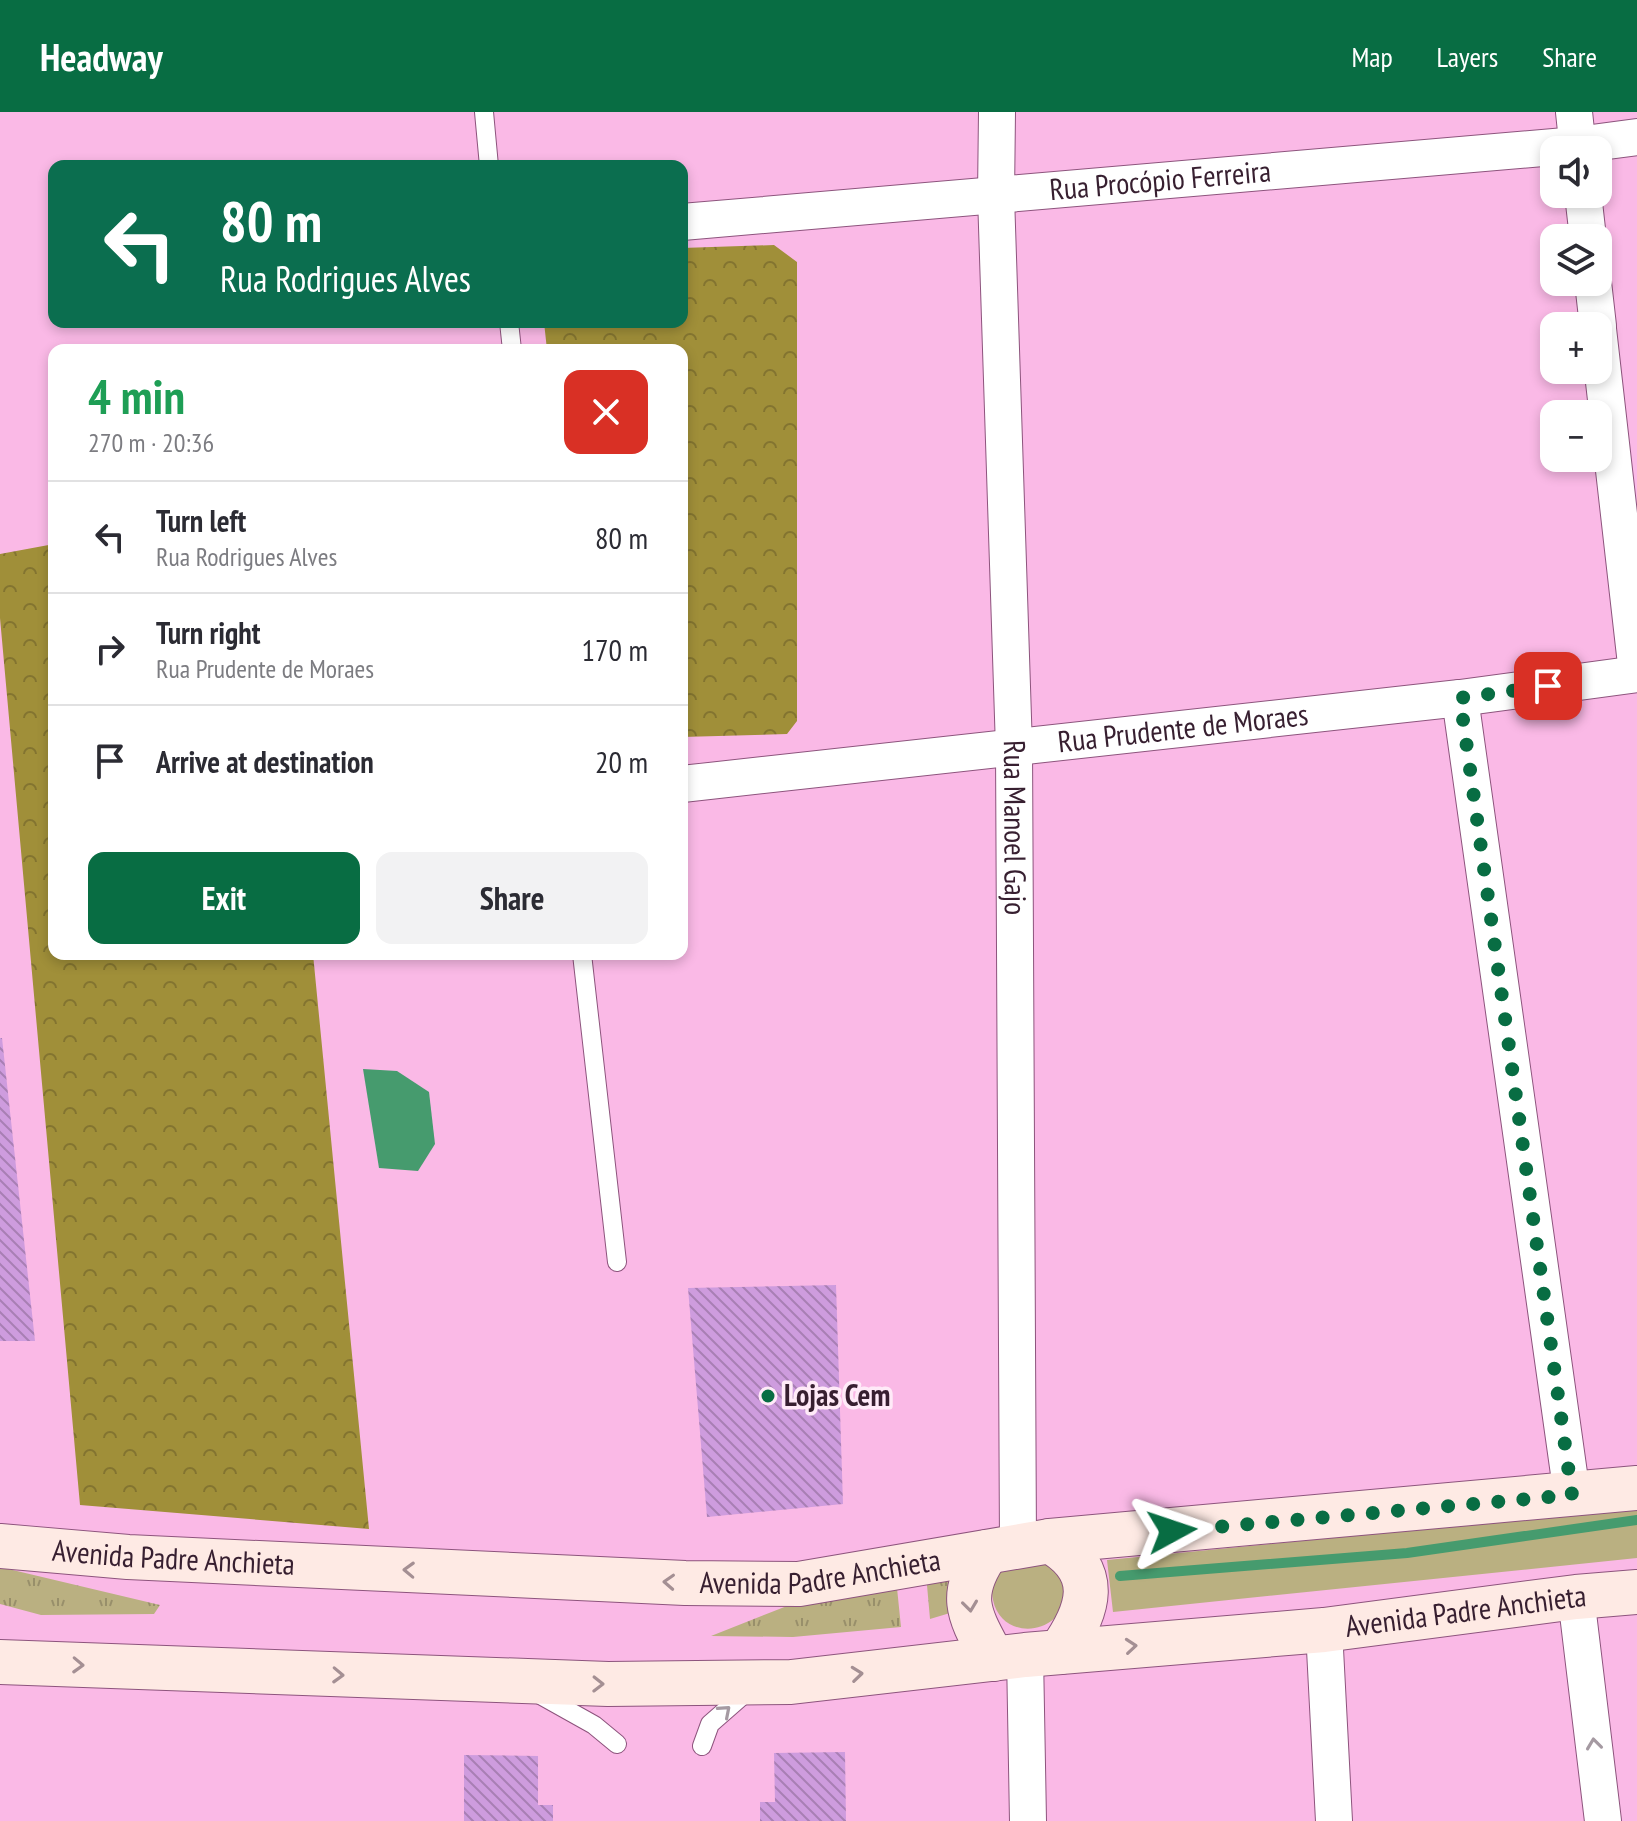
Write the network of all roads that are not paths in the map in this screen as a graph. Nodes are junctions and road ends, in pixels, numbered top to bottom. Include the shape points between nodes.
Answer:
1 (484, 112) edge
2 (997, 112) edge
3 (1612, 137) edge
4 (1637, 137) edge
5 (1540, 140) edge
6 (488, 160) edge
7 (996, 196) junction
8 (688, 222) edge
9 (1604, 384) edge
10 (1637, 674) edge
11 (1460, 698) junction
12 (1014, 748) junction
13 (688, 783) edge
14 (583, 960) edge
15 (617, 1262) dead end
16 (1637, 1488) edge
17 (1572, 1495) junction
18 (0, 1546) edge
19 (1018, 1546) junction
20 (1637, 1592) edge
21 (1576, 1597) junction
22 (1324, 1630) junction
23 (1026, 1655) junction
24 (0, 1662) edge
25 (519, 1681) junction
26 (758, 1683) junction
27 (617, 1744) dead end
28 (702, 1746) dead end
29 (1028, 1821) edge
30 (1334, 1821) edge
31 (1603, 1821) edge

1 - 6 lane
2 - 7 street, Rua Manoel Gajo
3 - 4 street, Rua Procópio Ferreira
5 - 7 street, Rua Procópio Ferreira
7 - 8 street, Rua Procópio Ferreira
7 - 12 street, Rua Manoel Gajo
9 - 10 street
10 - 11 street, Rua Prudente de Moraes
11 - 12 street, Rua Prudente de Moraes
11 - 17 street
12 - 13 street, Rua Prudente de Moraes
12 - 19 street, Rua Manoel Gajo
14 - 15 lane
16 - 17 main road, Avenida Padre Anchieta
17 - 19 main road, Avenida Padre Anchieta
19 -> 18 main road, Avenida Padre Anchieta via 799,1584 128,1557
19 -> 23 main road via 972,1576 968,1598 972,1622
19 - 23 main road via 1060,1546 1075,1563 1087,1595 1078,1625
20 - 21 main road, Avenida Padre Anchieta
21 - 22 main road, Avenida Padre Anchieta
31 -> 21 street
23 -> 22 main road, Avenida Padre Anchieta
22 - 30 street
26 -> 23 main road, Avenida Padre Anchieta
23 - 29 street
24 -> 25 main road, Avenida Padre Anchieta
25 -> 26 main road, Avenida Padre Anchieta
25 - 27 lane
28 -> 26 lane via 710,1724

